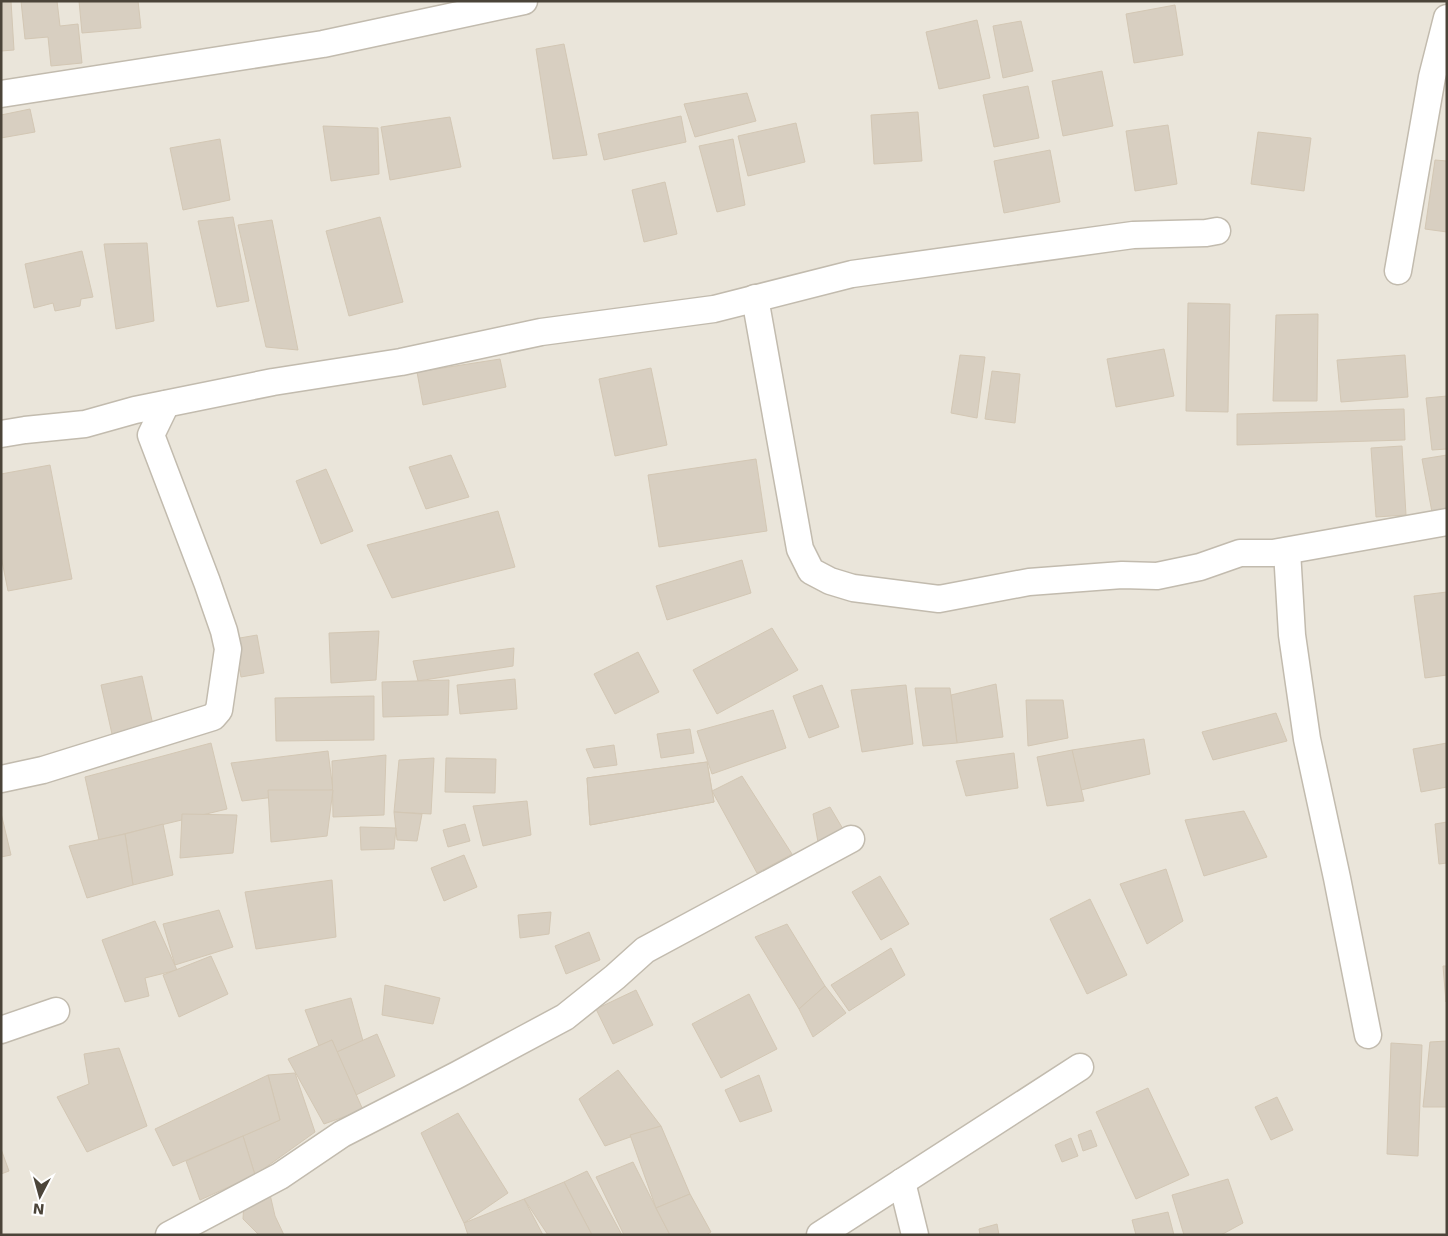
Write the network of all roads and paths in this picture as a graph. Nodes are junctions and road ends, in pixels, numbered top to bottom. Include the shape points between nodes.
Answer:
1 (524, 1) edge
2 (1447, 18) edge
3 (1, 94) edge
4 (1217, 231) dead end
5 (1398, 271) dead end
6 (755, 298) junction
7 (166, 404) junction
8 (112, 416) junction
9 (1, 434) edge
10 (151, 436) junction
11 (1447, 522) edge
12 (1287, 551) junction
13 (1, 779) edge
14 (851, 838) dead end
15 (56, 1011) dead end
16 (1, 1030) edge
17 (1368, 1035) dead end
18 (1080, 1067) dead end
19 (902, 1182) junction
20 (169, 1235) edge
21 (820, 1235) edge
22 (915, 1235) edge

1 - 3 street via 322,44
2 - 5 street via 1432,77
4 - 6 street via 1133,236 852,274
6 - 7 street via 714,309 540,332 401,362 273,382
6 - 12 street via 800,549 812,571 830,581 852,588 939,599 1029,582 1158,576 1240,554
7 - 8 street
7 - 10 street
8 - 9 street via 85,424
8 - 10 street
10 - 13 street via 224,631 228,649 219,710 204,720 44,770
11 - 12 street
12 - 17 street via 1292,635 1307,739
14 - 20 street via 645,950 565,1016 342,1134 280,1176
15 - 16 street
18 - 19 street
19 - 21 street
19 - 22 street

